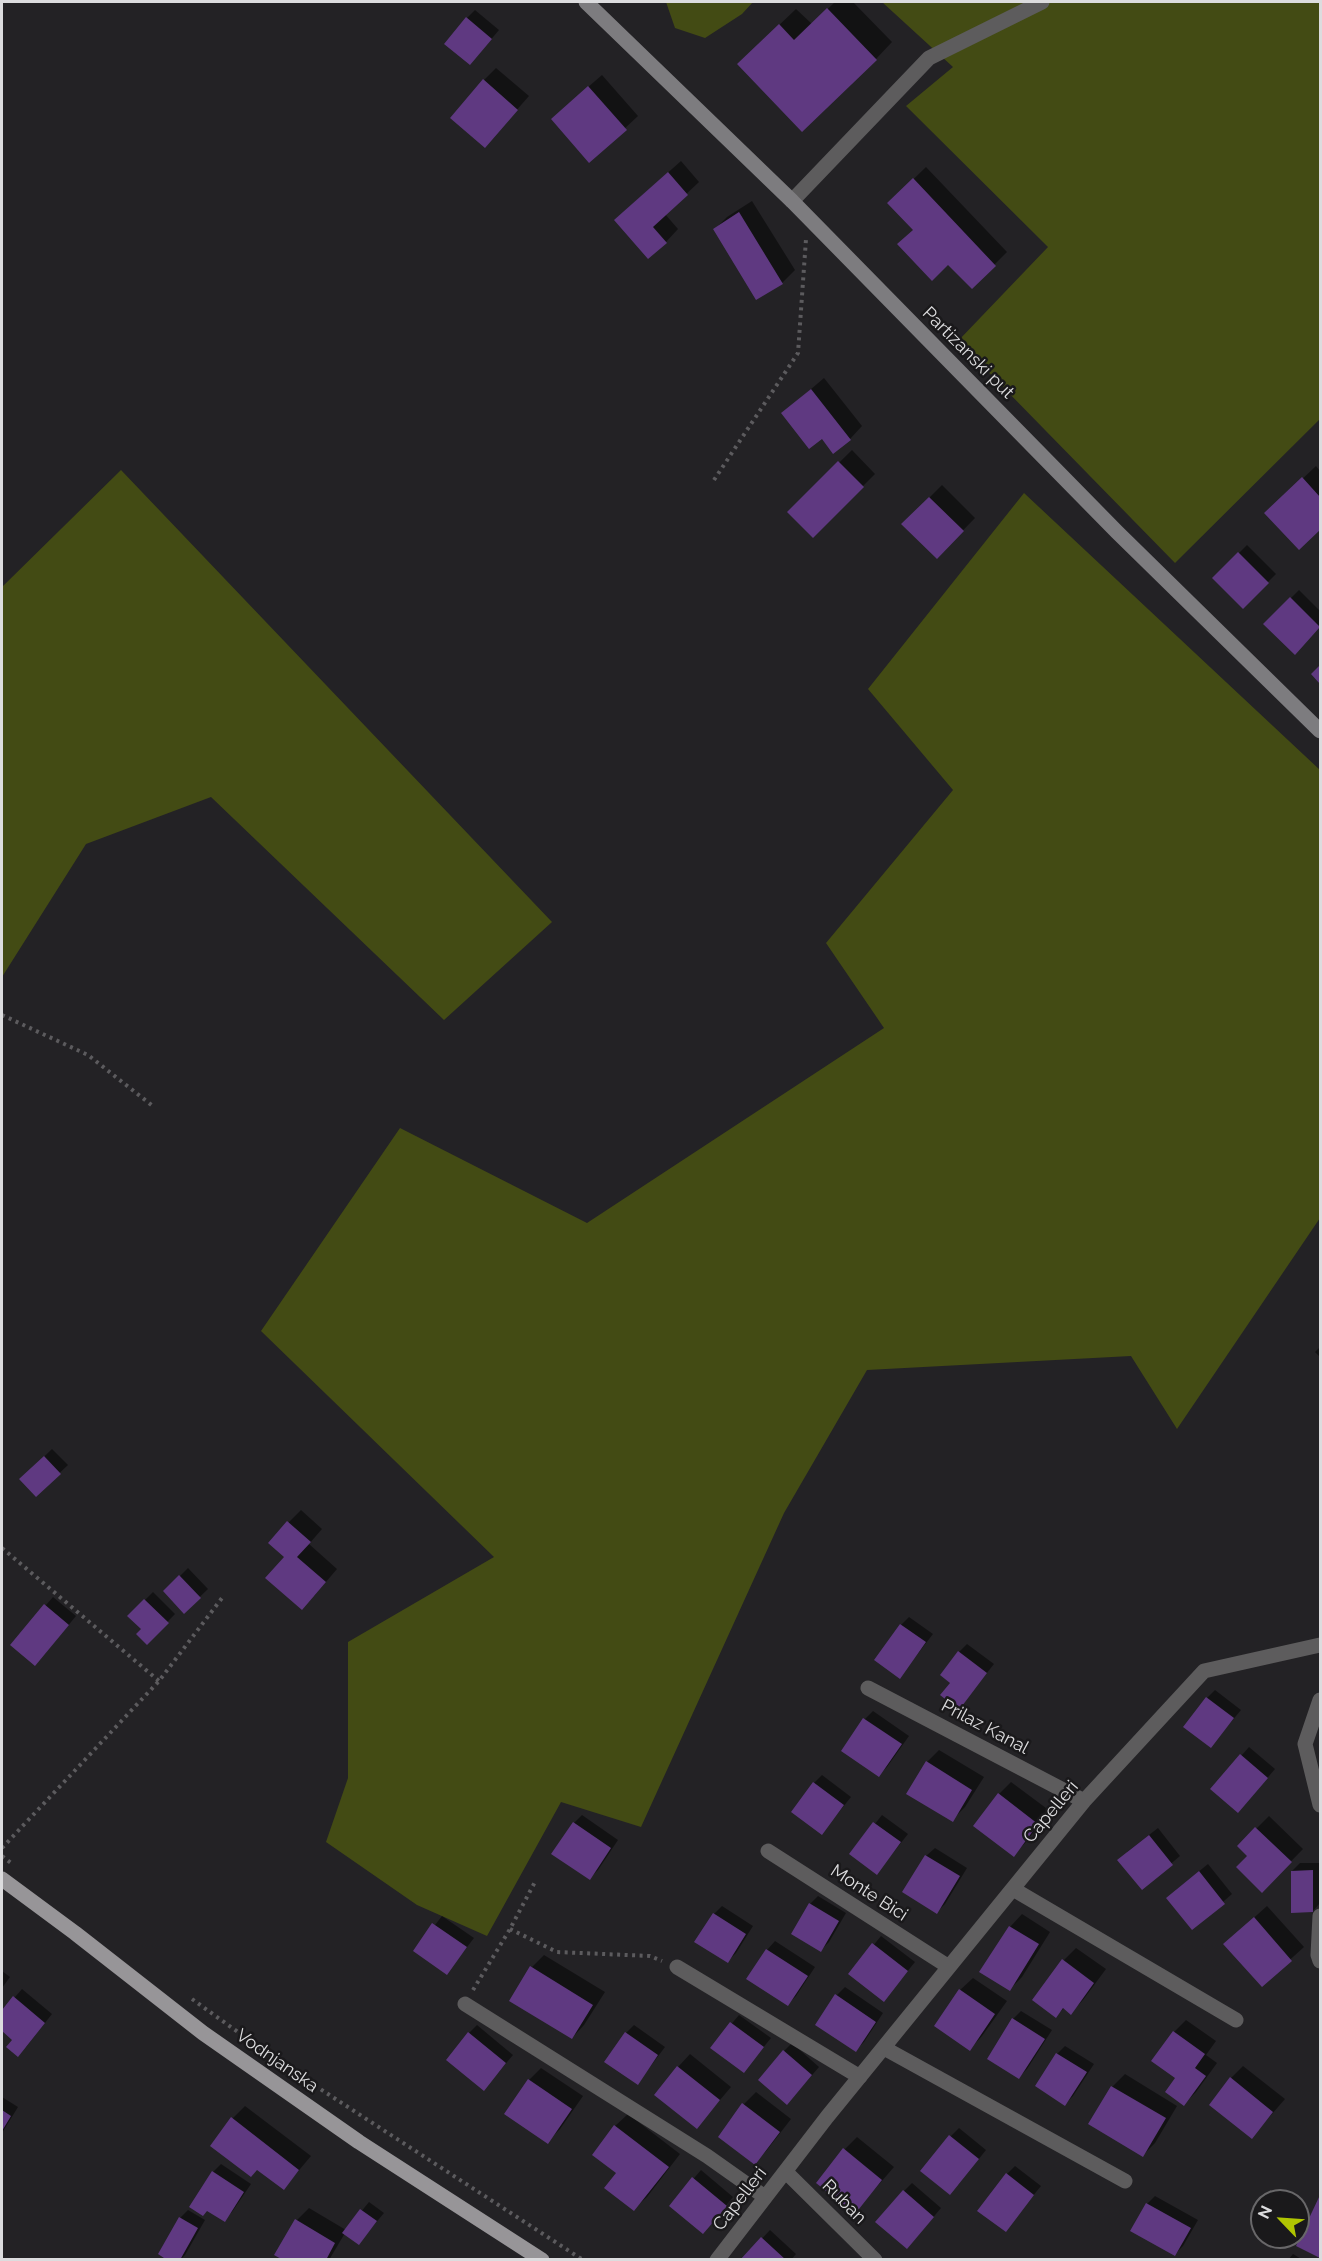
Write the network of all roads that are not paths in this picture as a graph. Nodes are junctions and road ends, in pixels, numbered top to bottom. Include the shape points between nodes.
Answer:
1 (586, 2) edge
2 (1042, 2) edge
3 (792, 201) junction
4 (1320, 731) edge
5 (1320, 1645) edge
6 (868, 1688) dead end
7 (1320, 1700) edge
8 (1084, 1801) junction
9 (1320, 1805) edge
10 (768, 1851) dead end
11 (2, 1879) edge
12 (1013, 1889) junction
13 (1320, 1916) edge
14 (1320, 1961) edge
15 (677, 1967) road end
16 (949, 1967) junction
17 (465, 2004) road end
18 (1236, 2020) dead end
19 (884, 2048) junction
20 (860, 2078) junction
21 (786, 2172) junction
22 (1125, 2181) dead end
23 (765, 2197) junction
24 (542, 2259) edge
25 (717, 2259) edge
26 (875, 2259) edge

1 - 3 street, Partizanski put
2 - 3 street via 929,58
3 - 4 street, Partizanski put via 1117,532
5 - 8 street, Capelleri via 1204,1671
6 - 8 street, Prilaz Kanal
7 - 9 street via 1305,1744
8 - 12 street, Capelleri
10 - 16 street, Monte Bici
11 - 24 main road, Vodnjanska via 203,2033 359,2142
12 - 16 street, Capelleri
12 - 18 street
13 - 14 street
15 - 20 street
16 - 19 street, Capelleri
17 - 23 street via 707,2156
19 - 20 street, Capelleri
19 - 22 street
20 - 21 street, Capelleri
21 - 23 street, Capelleri
21 - 26 street, Ruban
23 - 25 street, Capelleri

